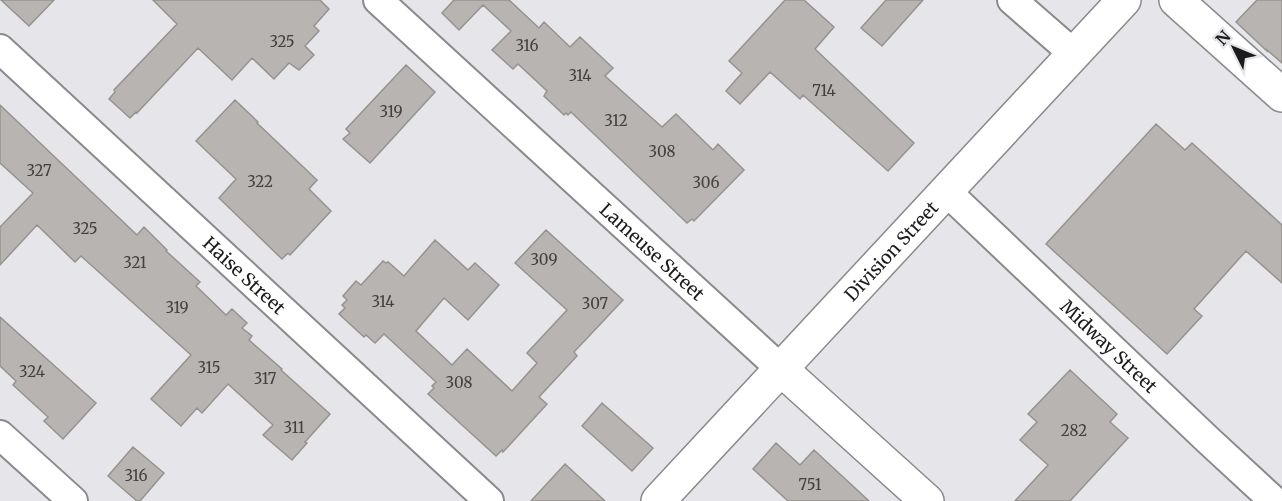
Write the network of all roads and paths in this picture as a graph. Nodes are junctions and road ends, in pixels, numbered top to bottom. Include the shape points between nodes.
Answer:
1 (378, 0) edge
2 (1012, 0) edge
3 (1124, 0) edge
4 (1176, 0) edge
5 (0, 49) edge
6 (1074, 54) junction
7 (1282, 95) edge
8 (946, 191) junction
9 (782, 370) junction
10 (0, 435) edge
11 (73, 501) edge
12 (489, 501) edge
13 (658, 501) edge
14 (927, 501) edge
15 (1274, 501) edge

1 - 9 street, Lameuse Street
2 - 6 street
3 - 6 main road, Division Street
4 - 7 main road
5 - 12 street, Haise Street
6 - 8 main road, Division Street
8 - 9 main road, Division Street
8 - 15 street, Midway Street
9 - 13 main road, Division Street
9 - 14 main road, Lameuse Street
10 - 11 street

